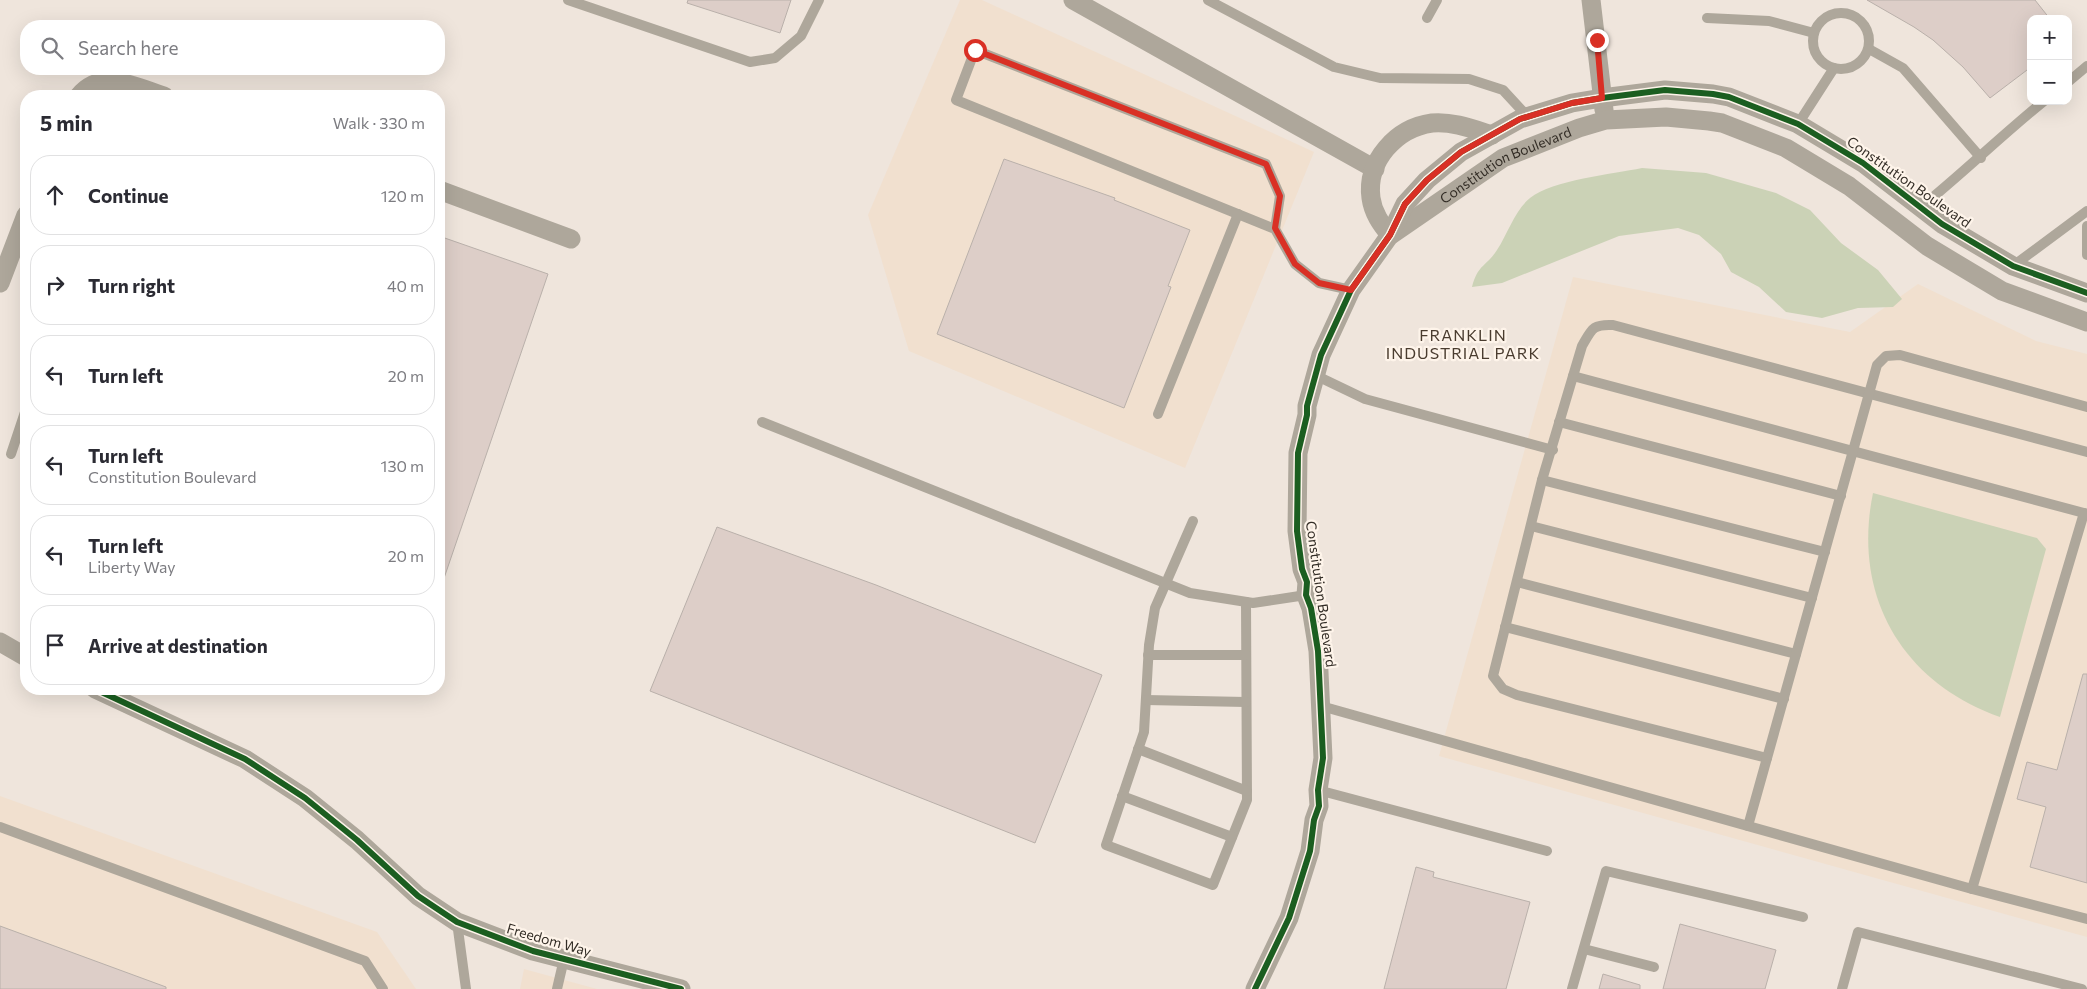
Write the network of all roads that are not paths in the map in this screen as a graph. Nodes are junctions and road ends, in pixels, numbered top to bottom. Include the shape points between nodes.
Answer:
1 (568, 0) edge
2 (819, 0) edge
3 (1073, 0) edge
4 (1208, 0) edge
5 (1437, 0) edge
6 (1591, 0) edge
7 (1428, 18) dead end
8 (1707, 18) dead end
9 (1814, 33) junction
10 (1869, 48) junction
11 (2087, 66) edge
12 (1834, 68) junction
13 (2072, 79) edge
14 (84, 90) edge
15 (132, 90) edge
16 (1602, 98) junction
17 (2039, 105) edge
18 (1528, 117) junction
19 (1606, 120) junction
20 (1798, 124) junction
21 (1492, 135) junction
22 (1981, 158) junction
23 (1375, 170) junction
24 (445, 192) edge
25 (1921, 207) junction
26 (2087, 211) edge
27 (1238, 214) junction
28 (2087, 226) edge
29 (1275, 228) junction
30 (20, 231) edge
31 (1390, 235) junction
32 (571, 239) dead end
33 (2087, 255) edge
34 (2013, 266) junction
35 (0, 283) edge
36 (1351, 290) junction
37 (2087, 293) edge
38 (2087, 322) edge
39 (1317, 376) junction
40 (1573, 376) junction
41 (1870, 393) junction
42 (2087, 406) edge
43 (1158, 414) dead end
44 (762, 422) dead end
45 (1559, 422) junction
46 (20, 427) edge
47 (1553, 450) junction
48 (1854, 451) junction
49 (2087, 452) edge
50 (11, 454) dead end
51 (1542, 480) junction
52 (1841, 496) junction
53 (2085, 513) edge
54 (1193, 521) dead end
55 (1531, 526) junction
56 (1825, 552) junction
57 (1517, 582) junction
58 (1165, 584) junction
59 (1306, 595) junction
60 (1812, 598) junction
61 (1246, 602) junction
62 (1505, 627) junction
63 (0, 642) edge
64 (20, 654) edge
65 (1796, 654) junction
66 (1148, 655) junction
67 (1246, 655) junction
68 (108, 695) edge
69 (1784, 699) junction
70 (1146, 700) junction
71 (1246, 702) junction
72 (1321, 706) junction
73 (1138, 749) junction
74 (1767, 758) junction
75 (1318, 790) junction
76 (1247, 791) junction
77 (1122, 796) junction
78 (1748, 826) junction
79 (0, 827) edge
80 (1232, 837) junction
81 (1547, 851) dead end
82 (1972, 889) junction
83 (1803, 918) dead end
84 (2087, 919) edge
85 (457, 922) junction
86 (1584, 949) junction
87 (564, 959) junction
88 (1654, 967) dead end
89 (383, 989) edge
90 (466, 989) edge
91 (557, 989) edge
92 (681, 989) edge
93 (1255, 989) edge
94 (1572, 989) edge
95 (1842, 989) edge
96 (2082, 989) edge

1 - 2 lane via 750,62 775,58 801,36
3 - 23 street
4 - 18 lane via 1334,67 1380,78 1469,79 1503,90
5 - 7 lane
6 - 16 street
8 - 9 lane via 1769,21
9 - 10 lane via 1832,14 1849,14 1864,23 1870,40
9 - 12 lane via 1815,51 1819,58
10 - 12 lane via 1865,57 1851,68
10 - 22 lane via 1903,68
11 - 13 lane
12 - 20 lane
14 - 15 street via 100,82 115,80
16 - 18 street, Constitution Boulevard via 1572,103
16 - 19 street
16 - 20 street, Constitution Boulevard via 1665,90 1712,94 1729,97
17 - 22 lane
18 - 21 street, Constitution Boulevard
19 - 31 street, Constitution Boulevard via 1503,158
19 - 38 street, Constitution Boulevard via 1666,117 1722,123 1786,148 1855,190 1927,246 2002,290
20 - 25 street, Constitution Boulevard via 1863,163
21 - 23 street via 1444,123 1419,126 1389,143
21 - 31 street, Constitution Boulevard via 1461,152 1427,180 1405,204
22 - 25 lane
23 - 31 street via 1370,184 1371,200 1377,218
24 - 32 street
25 - 34 street, Constitution Boulevard via 1942,224
26 - 34 lane
27 - 29 lane
27 - 29 lane via 956,100 975,50 1266,164 1280,196
27 - 43 lane
28 - 33 lane
29 - 36 lane via 1295,264 1319,283
30 - 35 street
31 - 36 street, Constitution Boulevard
34 - 37 street, Constitution Boulevard
36 - 39 street, Constitution Boulevard via 1321,355
39 - 47 lane via 1365,399
39 - 59 street, Constitution Boulevard via 1307,406 1298,453 1296,531 1307,582
40 - 41 lane via 1582,346 1599,324
40 - 45 lane
40 - 48 lane
41 - 42 lane via 1877,365 1886,356 1900,354
41 - 48 lane
41 - 49 lane
44 - 58 lane
45 - 47 lane
45 - 52 lane
46 - 50 lane
47 - 51 lane
48 - 52 lane
48 - 53 lane
51 - 55 lane
51 - 56 lane
52 - 56 lane
53 - 82 lane
54 - 58 lane
55 - 57 lane
55 - 60 lane
56 - 60 lane
57 - 62 lane
57 - 65 lane
58 - 61 lane via 1190,594
58 - 66 lane via 1155,608
59 - 61 lane
59 - 72 street, Constitution Boulevard via 1318,651
60 - 65 lane
61 - 67 lane
62 - 69 lane
62 - 74 lane via 1493,676 1503,689
63 - 64 street
65 - 69 lane
66 - 67 lane
66 - 70 lane
67 - 71 lane
68 - 85 street, Freedom Way via 245,759 304,798 357,840 418,896
69 - 74 lane
70 - 71 lane
70 - 73 lane via 1144,732
71 - 76 lane
72 - 75 street, Constitution Boulevard via 1322,758
72 - 78 lane
73 - 76 lane
73 - 77 lane
74 - 78 lane
75 - 81 lane
75 - 93 street, Constitution Boulevard via 1319,806 1310,851 1289,918
76 - 80 lane
77 - 80 lane
77 - 80 lane via 1106,845 1213,885
78 - 82 lane
79 - 89 lane via 366,961
82 - 84 lane
83 - 86 lane via 1606,870
85 - 87 street, Freedom Way via 508,943
85 - 90 lane
86 - 88 lane
86 - 94 lane
87 - 91 lane
87 - 92 street, Freedom Way
95 - 96 lane via 1858,932

